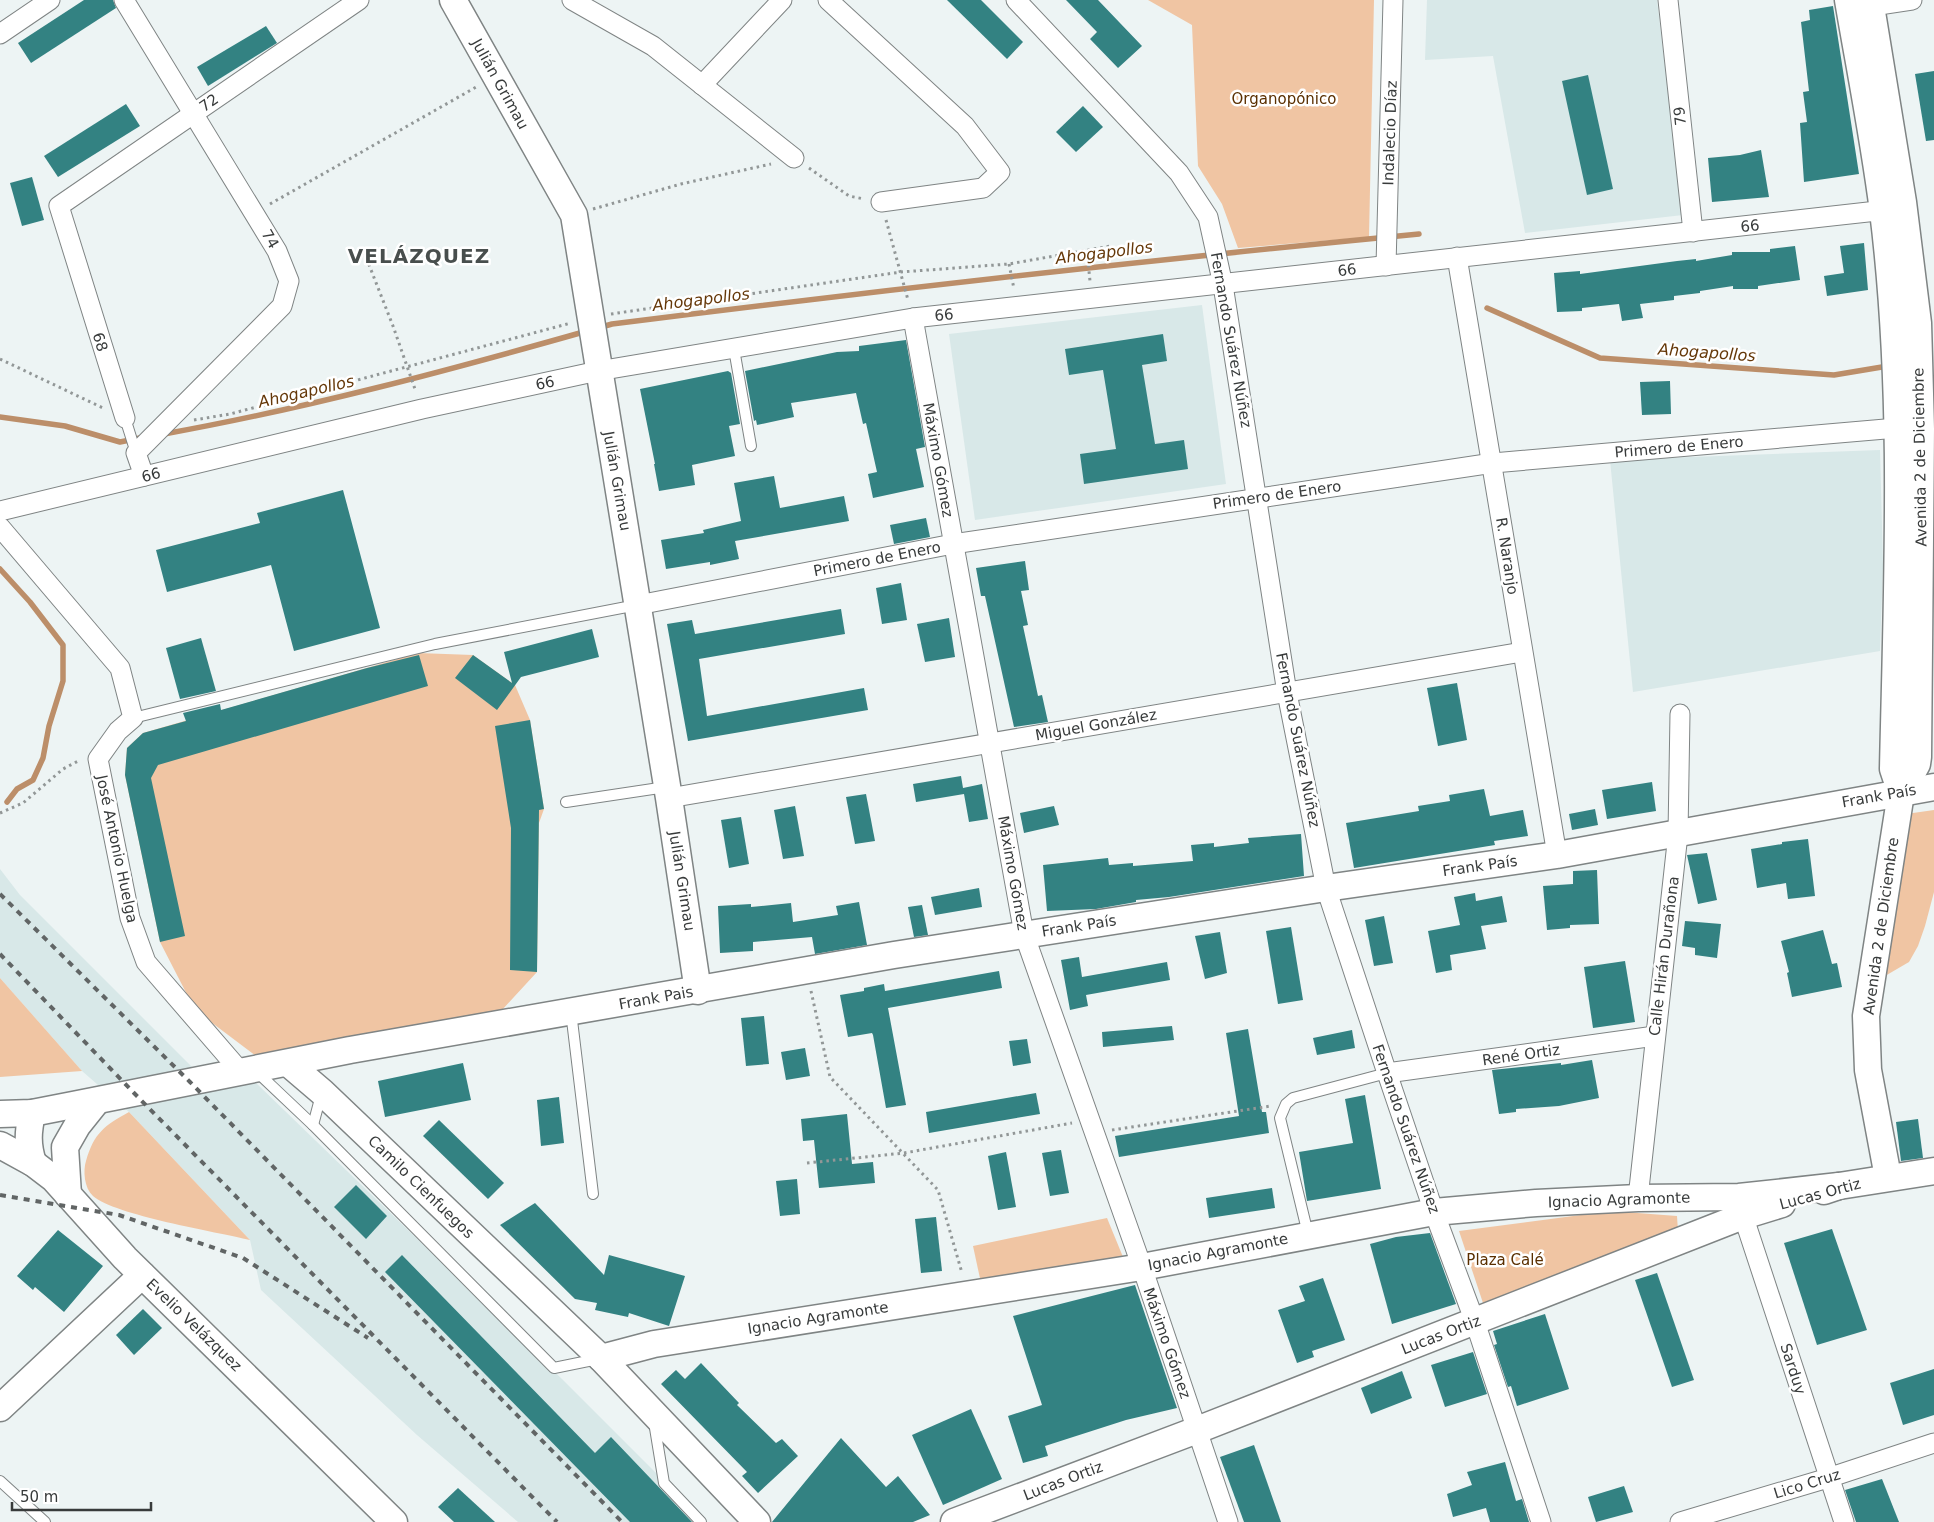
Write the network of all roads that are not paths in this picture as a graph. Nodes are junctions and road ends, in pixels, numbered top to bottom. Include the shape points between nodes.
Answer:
1 (50, 0) edge
2 (124, 0) edge
3 (359, 0) edge
4 (453, 0) edge
5 (572, 0) edge
6 (782, 0) edge
7 (828, 0) edge
8 (1016, 0) edge
9 (1393, 0) edge
10 (1668, 0) edge
11 (1912, 0) edge
12 (1860, 4) edge
13 (0, 34) edge
14 (702, 85) junction
15 (195, 113) junction
16 (794, 158) road end
17 (881, 202) road end
18 (59, 206) joint
19 (1893, 210) junction
20 (1693, 232) junction
21 (1456, 257) junction
22 (1386, 266) junction
23 (1223, 285) junction
24 (911, 312) junction
25 (734, 348) junction
26 (597, 359) junction
27 (125, 418) joint
28 (1914, 423) edge
29 (752, 446) dead end
30 (136, 452) junction
31 (1492, 463) junction
32 (144, 476) junction
33 (1258, 497) junction
34 (0, 511) edge
35 (0, 527) edge
36 (953, 544) junction
37 (638, 605) junction
38 (1522, 652) junction
39 (1287, 692) junction
40 (1680, 714) dead end
41 (133, 718) junction
42 (990, 743) junction
43 (1903, 776) junction
44 (1934, 787) edge
45 (668, 793) junction
46 (566, 802) dead end
47 (1678, 834) junction
48 (1557, 855) junction
49 (1326, 888) junction
50 (1024, 934) junction
51 (698, 991) junction
52 (571, 1012) junction
53 (1655, 1036) junction
54 (350, 1050) junction
55 (288, 1063) junction
56 (247, 1071) junction
57 (1387, 1073) junction
58 (322, 1092) junction
59 (97, 1101) junction
60 (32, 1113) junction
61 (0, 1114) edge
62 (313, 1125) junction
63 (0, 1145) edge
64 (33, 1163) junction
65 (1934, 1171) edge
66 (1888, 1177) junction
67 (594, 1194) dead end
68 (68, 1195) junction
69 (1638, 1198) junction
70 (1741, 1207) junction
71 (1434, 1212) junction
72 (1308, 1235) junction
73 (1142, 1267) junction
74 (142, 1275) junction
75 (1474, 1322) junction
76 (601, 1358) junction
77 (0, 1408) edge
78 (652, 1412) junction
79 (1197, 1430) junction
80 (1934, 1443) edge
81 (1828, 1478) junction
82 (0, 1481) edge
83 (390, 1521) edge
84 (45, 1522) edge
85 (701, 1522) edge
86 (757, 1522) edge
87 (954, 1522) edge
88 (1228, 1522) edge
89 (1541, 1522) edge
90 (1680, 1522) edge
91 (1844, 1522) edge

1 - 13 street
2 - 15 street, 74
3 - 15 street, 72
4 - 26 main road, Julián Grimau via 574,215
5 - 14 street via 653,46
6 - 14 street
7 - 17 street via 964,126 1000,172 982,188
8 - 23 street, Fernando Suárez Núñez via 1179,173 1208,217
9 - 22 street, Indalecio Díaz
10 - 20 street, 79
11 - 12 street
12 - 19 main road, Avenida 2 de Diciembre
14 - 16 street
15 - 18 street, 72
15 - 30 street, 74 via 277,251 289,281 282,306
18 - 27 street, 68
19 - 20 street, 66
19 - 28 main road, Avenida 2 de Diciembre via 1893,328
19 - 28 main road, Avenida 2 de Diciembre via 1918,323
20 - 21 street, 66
21 - 22 street, 66
21 - 31 street, R. Naranjo
22 - 23 street, 66
23 - 24 street, 66
23 - 33 street, Fernando Suárez Núñez
24 - 25 street, 66
24 - 36 street, Máximo Gómez
25 - 26 street, 66
25 - 29 lane
26 - 32 street, 66 via 422,409
26 - 37 main road, Julián Grimau
27 - 30 lane, 68
28 - 31 street, Primero de Enero
28 - 43 main road, Avenida 2 de Diciembre
30 - 32 street, 68
31 - 33 street, Primero de Enero
31 - 38 street, R. Naranjo
32 - 34 street, 66
33 - 36 street, Primero de Enero
33 - 39 street, Fernando Suárez Núñez
35 - 41 street via 120,668
36 - 37 street, Primero de Enero
36 - 42 street, Máximo Gómez
37 - 41 lane via 435,644
37 - 45 main road, Julián Grimau
38 - 39 street, Miguel González
38 - 48 street, R. Naranjo
39 - 42 street, Miguel González
39 - 49 street, Fernando Suárez Núñez
40 - 47 street, Calle Hirán Durañona
41 - 56 street, José Antonio Huelga via 118,731 98,759 130,918 146,962
42 - 45 street, Miguel González
42 - 50 street, Máximo Gómez
43 - 44 main road via 1923,778
43 - 47 main road, Frank País via 1868,797
43 - 66 main road, Avenida 2 de Diciembre via 1866,1016 1868,1070
45 - 46 lane
45 - 51 main road, Julián Grimau
47 - 48 main road, Frank País
47 - 53 street, Calle Hirán Durañona
48 - 49 main road, Frank País
49 - 50 main road, Frank País
49 - 57 street, Fernando Suárez Núñez
50 - 51 main road, Frank Pais
50 - 73 street, Máximo Gómez
51 - 52 main road, Frank Pais
52 - 54 main road, Frank Pais
52 - 67 lane
53 - 57 street, René Ortiz
53 - 69 street, Calle Hirán Durañona
54 - 55 main road, Frank Pais
54 - 58 main road via 334,1063
55 - 56 main road
55 - 58 main road, Camilo Cienfuegos
56 - 59 main road
56 - 62 lane
57 - 71 street, Fernando Suárez Núñez
57 - 72 lane via 1293,1098 1286,1104 1280,1118
58 - 62 lane
58 - 76 main road, Camilo Cienfuegos
59 - 60 main road
59 - 68 main road via 65,1147
60 - 61 main road
60 - 64 main road via 27,1146
62 - 76 lane via 554,1368
63 - 64 main road, Evelio Velázquez
64 - 68 main road, Evelio Velázquez via 54,1178
65 - 66 main road, Lucas Ortiz
66 - 70 main road, Lucas Ortiz
68 - 74 main road, Evelio Velázquez
69 - 70 main road, Ignacio Agramonte
69 - 71 main road, Ignacio Agramonte
70 - 75 main road, Lucas Ortiz
70 - 81 street, Sarduy
71 - 72 main road, Ignacio Agramonte
71 - 75 street, Fernando Suárez Núñez
72 - 73 main road, Ignacio Agramonte
73 - 76 main road, Ignacio Agramonte via 654,1344
73 - 79 street, Máximo Gómez
74 - 77 main road
74 - 83 main road, Evelio Velázquez
75 - 79 main road, Lucas Ortiz
75 - 89 street, Fernando Suárez Núñez
76 - 78 main road, Camilo Cienfuegos
78 - 85 lane via 664,1483
78 - 86 main road, Camilo Cienfuegos
79 - 87 main road, Lucas Ortiz
79 - 88 street, Máximo Gómez
80 - 81 street, Lico Cruz
81 - 90 street, Lico Cruz
81 - 91 street, Sarduy
82 - 84 lane

